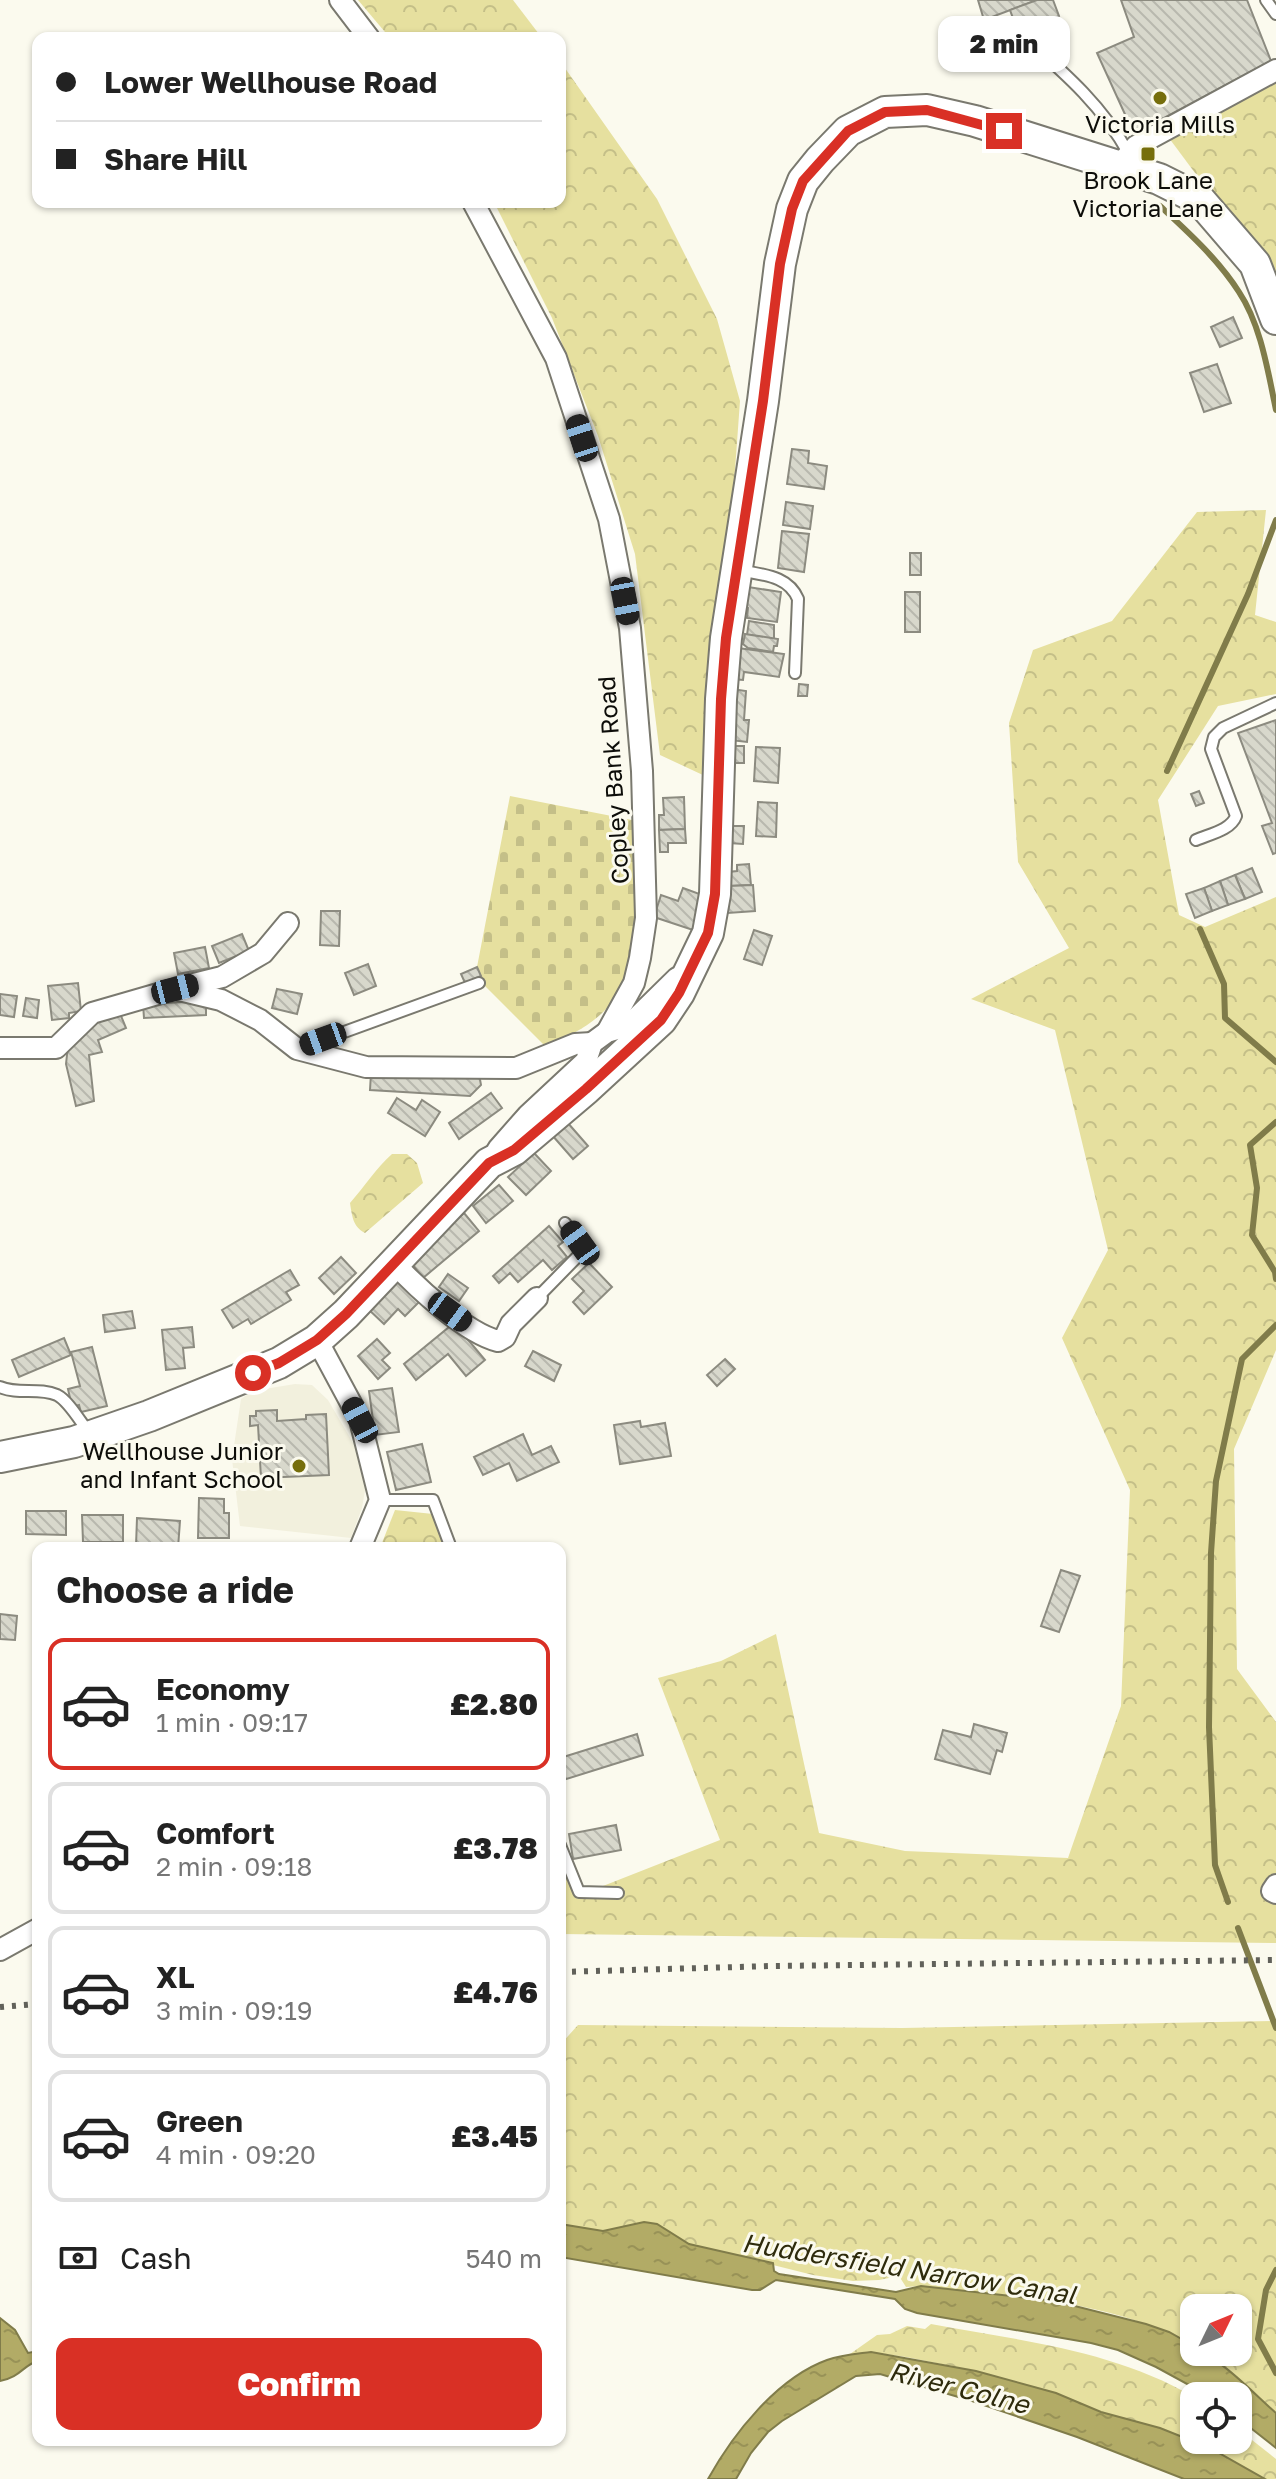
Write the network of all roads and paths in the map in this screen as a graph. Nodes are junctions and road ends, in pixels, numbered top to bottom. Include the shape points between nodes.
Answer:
1 (340, 0) edge
2 (1266, 0) edge
3 (1276, 14) edge
4 (364, 32) edge
5 (1027, 40) dead end
6 (1276, 70) edge
7 (1123, 161) junction
8 (476, 208) edge
9 (1276, 319) edge
10 (737, 570) junction
11 (795, 673) dead end
12 (1276, 703) edge
13 (1196, 840) dead end
14 (288, 923) dead end
15 (692, 964) junction
16 (479, 983) dead end
17 (175, 989) junction
18 (599, 1038) junction
19 (0, 1048) edge
20 (297, 1049) junction
21 (489, 1163) junction
22 (565, 1223) dead end
23 (394, 1263) junction
24 (537, 1298) joint
25 (317, 1340) junction
26 (0, 1387) edge
27 (91, 1436) junction
28 (0, 1457) edge
29 (380, 1500) junction
30 (362, 1542) edge
31 (449, 1542) edge
32 (566, 1860) edge
33 (618, 1893) dead end
34 (32, 1932) edge
35 (0, 1950) edge

1 - 4 street
2 - 3 lane
5 - 7 lane via 1099,108
6 - 7 street via 1136,146
7 - 9 street via 1199,199 1255,264
7 - 10 street via 917,109 885,112 848,131 820,160 803,181 792,209 780,264
8 - 18 street, Copley Bank Road via 556,358 609,519 630,628 647,895 634,983
10 - 11 lane via 783,580 796,593
10 - 15 street via 721,699 715,894 708,933
12 - 13 lane via 1214,737 1211,749 1236,816 1226,828
14 - 17 street via 263,953 222,977
15 - 18 street, Copley Bank Road via 628,1026
15 - 21 street via 661,1020 514,1150
16 - 20 lane
17 - 19 street via 92,1013 56,1048
17 - 20 street via 221,1000 260,1020
18 - 20 street via 516,1068 366,1067
18 - 21 street, Copley Bank Road via 586,1061 528,1115
21 - 23 street
22 - 24 lane via 580,1243 579,1255
23 - 24 street via 434,1301 498,1341
23 - 25 street
25 - 27 street via 279,1363
25 - 29 street via 360,1420
26 - 27 lane via 59,1396
27 - 28 street
29 - 30 street
29 - 31 lane via 433,1500
32 - 33 lane via 579,1892
34 - 35 street

